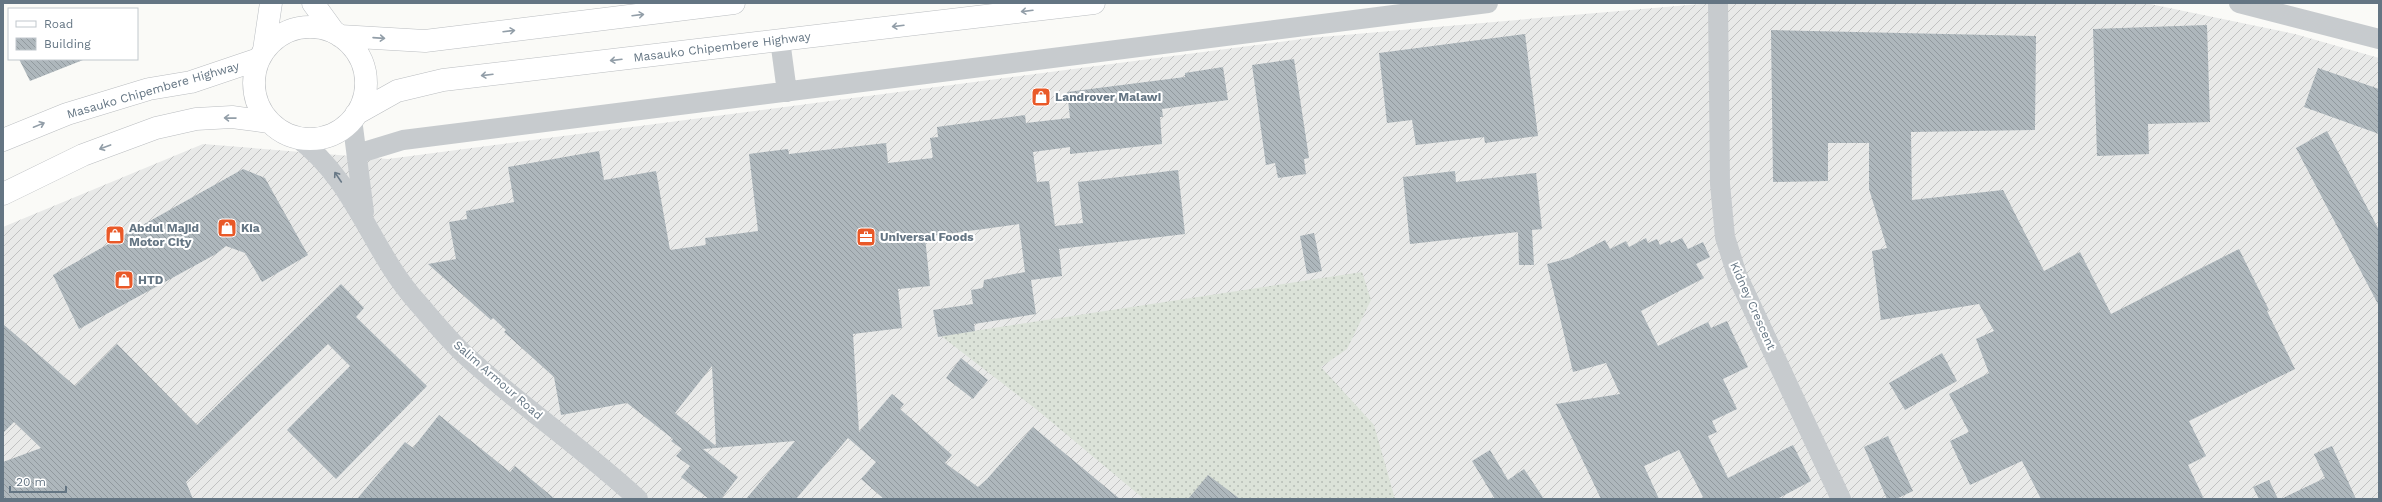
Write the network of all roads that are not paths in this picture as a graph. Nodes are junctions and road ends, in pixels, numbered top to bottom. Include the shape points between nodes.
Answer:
1 (271, 3) edge
2 (313, 3) edge
3 (734, 3) edge
4 (1094, 3) edge
5 (1488, 3) edge
6 (1718, 3) edge
7 (2239, 3) edge
8 (337, 34) junction
9 (2379, 39) edge
10 (780, 40) junction
11 (262, 55) junction
12 (787, 92) junction
13 (354, 116) junction
14 (269, 122) junction
15 (296, 137) junction
16 (3, 140) edge
17 (357, 154) junction
18 (3, 194) edge
19 (366, 222) junction
20 (638, 499) edge
21 (1841, 499) edge

1 - 11 main road
2 - 8 main road
8 -> 3 main road via 424,41
4 -> 10 main road, Masauko Chipembere Highway
5 - 12 street
6 - 21 street, Kidney Crescent via 1720,184 1725,237 1737,275
7 - 9 street
8 - 11 main road via 319,27 303,27 288,31 275,39
8 - 13 main road via 356,52 366,80 363,98
10 - 12 street
10 -> 13 main road, Masauko Chipembere Highway via 443,80 396,91
11 - 14 main road via 254,81 257,103
16 -> 11 main road, Masauko Chipembere Highway via 67,114 149,89 191,82
12 - 17 street via 403,140
13 - 15 main road via 340,129 327,136 312,139
13 - 17 street, Salim Armour Road
14 - 15 main road
14 -> 18 main road via 232,117 196,119 156,128 83,155
19 -> 15 street, Salim Armour Road via 336,174 316,152
17 - 19 street, Salim Armour Road via 358,178
19 - 20 street, Salim Armour Road via 415,301 463,353

